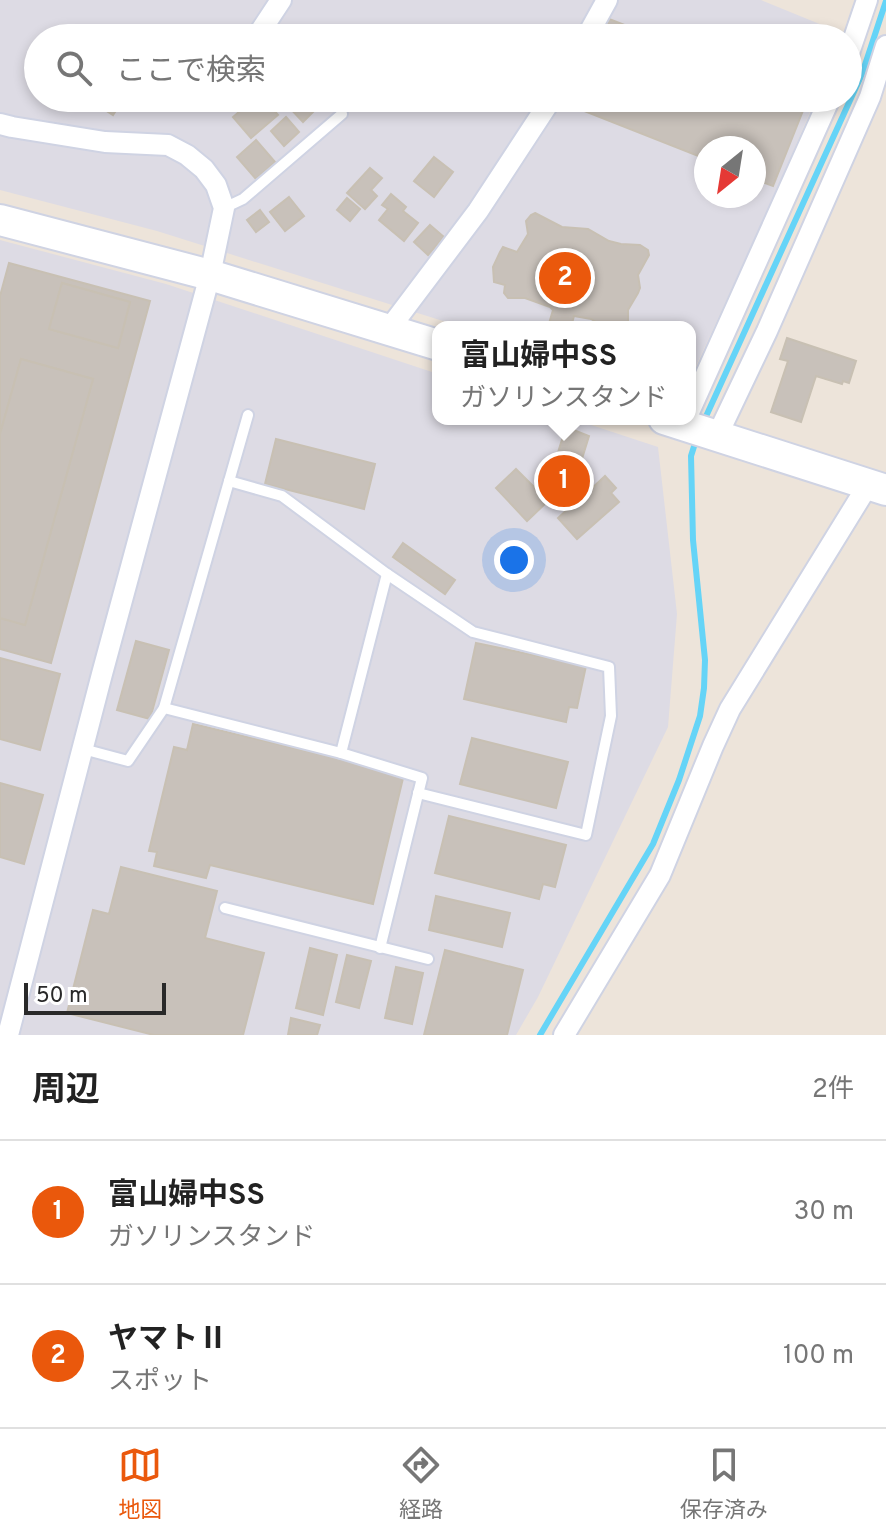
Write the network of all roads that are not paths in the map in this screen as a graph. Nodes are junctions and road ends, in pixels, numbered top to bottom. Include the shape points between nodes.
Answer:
1 (281, 0) edge
2 (607, 0) edge
3 (867, 0) edge
4 (265, 24) edge
5 (594, 24) edge
6 (859, 24) edge
7 (886, 46) edge
8 (543, 112) edge
9 (823, 112) edge
10 (342, 114) dead end
11 (0, 124) edge
12 (224, 208) junction
13 (0, 220) edge
14 (210, 275) junction
15 (389, 329) junction
16 (432, 343) edge
17 (696, 386) edge
18 (248, 415) dead end
19 (695, 425) edge
20 (717, 436) junction
21 (229, 481) junction
22 (877, 488) edge
23 (387, 574) junction
24 (164, 708) junction
25 (83, 749) junction
26 (341, 753) junction
27 (418, 793) junction
28 (225, 908) dead end
29 (380, 948) junction
30 (428, 959) dead end
31 (8, 1035) edge
32 (564, 1035) edge

1 - 4 street
2 - 5 street
3 - 6 street
7 - 20 street via 870,97
8 - 15 street via 478,211
9 - 17 street
10 - 12 lane via 243,199
11 - 12 street via 105,142 168,145 204,169
12 - 14 street
13 - 14 street
14 - 15 street
14 - 25 street
15 - 16 street
18 - 21 lane
19 - 20 street
20 - 22 street
21 - 23 lane via 282,496
21 - 24 lane
22 - 32 street via 730,709 660,875
23 - 26 lane
23 - 27 lane via 473,632 609,667 611,716 586,835
24 - 25 lane via 128,761
24 - 26 lane
25 - 31 street
26 - 27 lane via 422,778
27 - 29 lane
28 - 29 lane
29 - 30 lane

